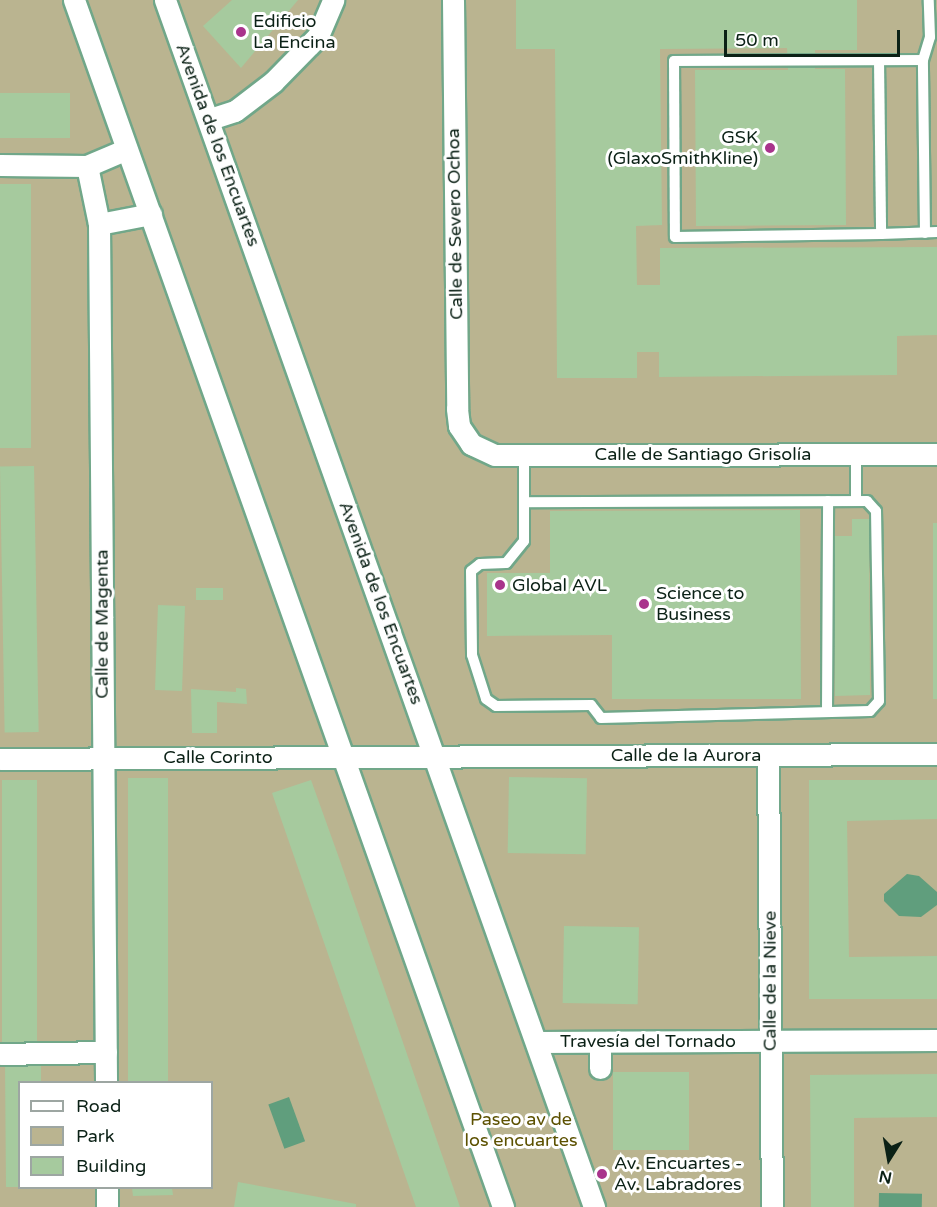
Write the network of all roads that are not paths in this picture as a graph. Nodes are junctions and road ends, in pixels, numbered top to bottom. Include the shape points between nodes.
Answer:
1 (74, 0) edge
2 (165, 0) edge
3 (333, 0) edge
4 (453, 0) edge
5 (929, 0) edge
6 (933, 37) edge
7 (879, 60) junction
8 (922, 60) junction
9 (210, 119) junction
10 (128, 149) junction
11 (0, 165) edge
12 (87, 166) junction
13 (151, 214) junction
14 (99, 224) junction
15 (925, 232) junction
16 (937, 232) edge
17 (881, 234) junction
18 (471, 444) joint
19 (856, 454) junction
20 (937, 454) edge
21 (524, 455) junction
22 (828, 501) junction
23 (856, 501) junction
24 (524, 502) junction
25 (827, 712) junction
26 (937, 754) edge
27 (768, 755) junction
28 (436, 756) junction
29 (342, 757) junction
30 (103, 758) junction
31 (0, 759) edge
32 (937, 1040) edge
33 (770, 1041) junction
34 (538, 1042) junction
35 (600, 1042) junction
36 (106, 1052) junction
37 (0, 1054) edge
38 (600, 1068) dead end
39 (106, 1081) edge
40 (106, 1189) edge
41 (107, 1207) edge
42 (503, 1207) edge
43 (594, 1207) edge
44 (772, 1207) edge

1 - 10 street
2 - 9 street, Avenida de los Encuartes
3 - 9 street via 318,36 273,82 235,111
4 - 18 street, Calle de Severo Ochoa via 457,409 459,426
5 - 6 lane
6 - 8 lane
7 - 8 lane
7 - 17 lane
7 - 17 lane via 674,61 675,237
8 - 15 lane
9 - 28 street, Avenida de los Encuartes
10 - 12 street
10 - 13 street
11 - 12 street
12 - 14 street, Calle de Magenta
13 - 14 street
13 - 29 street
14 - 30 street, Calle de Magenta
15 - 16 lane
15 - 17 lane
18 - 21 street, Calle de Santiago Grisolía via 495,455
19 - 20 street, Calle de Santiago Grisolía
19 - 21 street, Calle de Santiago Grisolía
19 - 23 lane
21 - 24 lane
22 - 23 lane
22 - 24 lane
22 - 25 lane
23 - 25 lane via 867,501 876,511 879,701 870,711
24 - 25 lane via 524,541 519,552 506,563 480,564 471,571 472,655 486,699 496,706 591,705 601,718
26 - 27 street, Calle de la Aurora
27 - 28 street, Calle de la Aurora
27 - 33 street, Calle de la Nieve
28 - 29 street, Calle Corinto
28 - 34 street, Avenida de los Encuartes
29 - 30 street, Calle Corinto
29 - 42 street
30 - 31 street, Calle Corinto
30 - 36 street, Calle de Magenta
32 - 33 street, Travesía del Tornado
33 - 35 street, Travesía del Tornado
33 - 44 street, Calle de la Nieve
34 - 35 street, Travesía del Tornado
34 - 43 street, Avenida de los Encuartes
35 - 38 street
36 - 37 street
36 - 39 street, Calle de Magenta
40 - 41 street

